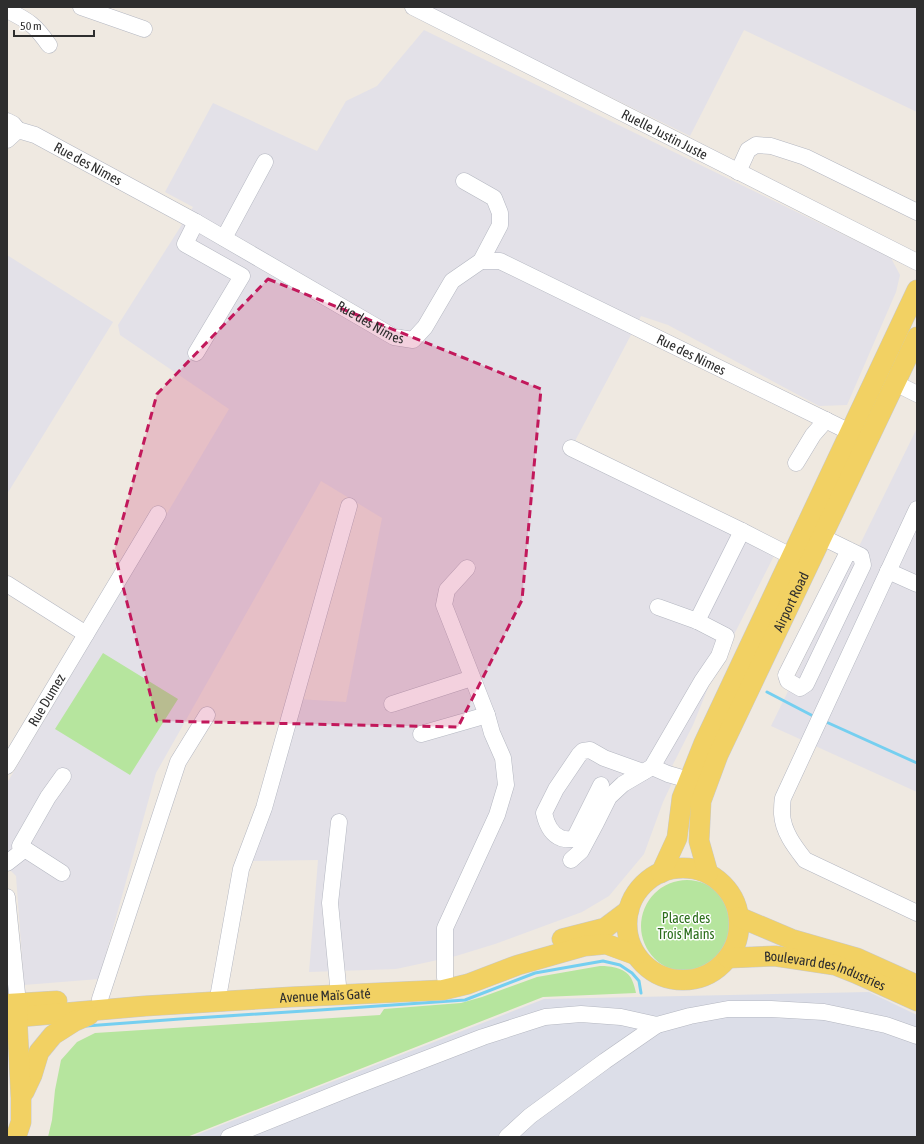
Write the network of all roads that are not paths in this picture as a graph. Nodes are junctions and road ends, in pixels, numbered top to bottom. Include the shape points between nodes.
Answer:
1 (81, 7) edge
2 (413, 7) edge
3 (7, 10) edge
4 (144, 29) dead end
5 (49, 45) dead end
6 (11, 130) edge
7 (265, 162) dead end
8 (738, 172) junction
9 (464, 181) dead end
10 (917, 212) edge
11 (196, 222) junction
12 (224, 238) junction
13 (254, 255) junction
14 (481, 262) junction
15 (917, 262) edge
16 (242, 276) junction
17 (917, 290) edge
18 (917, 337) edge
19 (196, 353) dead end
20 (895, 384) junction
21 (917, 394) edge
22 (826, 420) junction
23 (850, 432) junction
24 (571, 448) dead end
25 (796, 463) dead end
26 (349, 506) dead end
27 (917, 509) edge
28 (158, 514) dead end
29 (742, 531) junction
30 (822, 537) junction
31 (849, 550) junction
32 (791, 556) junction
33 (467, 568) dead end
34 (888, 571) junction
35 (7, 584) edge
36 (917, 584) edge
37 (658, 607) dead end
38 (697, 621) junction
39 (86, 634) junction
40 (472, 678) junction
41 (392, 704) dead end
42 (206, 715) dead end
43 (487, 715) junction
44 (421, 734) dead end
45 (7, 766) edge
46 (647, 770) junction
47 (63, 776) dead end
48 (689, 780) junction
49 (601, 785) dead end
50 (339, 822) dead end
51 (25, 849) junction
52 (570, 860) dead end
53 (7, 863) edge
54 (62, 873) dead end
55 (661, 873) junction
56 (708, 873) junction
57 (7, 897) edge
58 (629, 910) junction
59 (917, 913) edge
60 (739, 917) junction
61 (636, 955) junction
62 (728, 958) junction
63 (445, 978) junction
64 (338, 985) junction
65 (917, 985) edge
66 (219, 992) junction
67 (917, 1001) edge
68 (100, 1005) junction
69 (12, 1011) edge
70 (657, 1025) junction
71 (917, 1036) edge
72 (21, 1098) junction
73 (16, 1137) edge
74 (229, 1137) edge
75 (507, 1137) edge

1 - 4 street
2 - 8 street, Ruelle Justin Juste
3 - 5 street via 38,30
6 - 11 street, Rue des Nimes via 35,135
7 - 12 street
8 - 10 street via 748,150 756,145 771,146 805,157
8 - 15 street, Ruelle Justin Juste
9 - 14 street via 494,198 500,213 500,225
11 - 12 street, Rue des Nimes
11 - 16 street via 185,244
12 - 13 street, Rue des Nimes
13 - 14 street, Rue des Nimes via 394,337 413,340 425,327 452,281
13 - 16 street
14 - 22 street, Rue des Nimes via 500,261
16 - 19 street
17 - 23 main road, Airport Road
18 - 20 main road, Airport Road
20 - 21 street
20 - 30 main road, Airport Road
22 - 23 street, Rue des Nimes
22 - 25 street via 813,435
23 - 32 main road, Airport Road
24 - 29 street
26 - 66 street via 264,808 242,869
27 - 34 street
28 - 39 street, Rue Dumez
29 - 32 street
29 - 38 street
30 - 31 street
30 - 56 main road, Airport Road via 718,756 701,800 698,841
31 - 31 street via 786,675 788,681 800,688 806,684 863,565 861,556
32 - 48 main road, Airport Road
33 - 40 street via 447,590 444,605
34 - 36 street
34 - 59 street via 783,798 782,815 793,845 805,860
35 - 39 street
37 - 38 street
38 - 46 street via 726,636 718,656
39 - 45 street, Rue Dumez
40 - 41 street
40 - 43 street
42 - 68 street via 178,762
43 - 44 street
43 - 63 street via 503,758 506,785 496,815 445,928
46 - 48 street
46 - 49 street via 604,758 590,750 583,751 578,755 544,812 549,829 559,838 574,839
46 - 52 street via 623,784 609,797 581,851
47 - 51 street via 20,846
48 - 55 main road, Airport Road via 682,798 677,838
50 - 64 street via 330,903
51 - 53 street
51 - 54 street
55 - 56 main road via 677,868
55 - 58 main road via 647,882 636,895
56 - 60 main road via 723,884 734,899
57 - 69 street
58 - 61 main road via 627,926
58 - 63 main road, Avenue Maïs Gaté via 605,928 555,940 478,970
60 - 62 main road via 736,945
60 - 65 main road, Boulevard des Industries via 791,939 857,958
61 - 62 main road via 648,968 664,977 681,980 699,978 710,973
61 - 68 main road, Avenue Maïs Gaté via 606,944 585,946 443,990 145,1006
62 - 67 main road, Boulevard des Industries via 775,956 835,965
63 - 64 main road, Avenue Maïs Gaté
64 - 66 main road, Avenue Maïs Gaté
66 - 68 main road, Avenue Maïs Gaté
68 - 69 main road, Avenue Maïs Gaté
68 - 72 main road via 53,1035 39,1052
69 - 72 main road
70 - 71 street via 728,1009 771,1009 824,1012
70 - 74 street via 621,1017 589,1014 545,1017 468,1043
70 - 75 street via 530,1116
72 - 73 main road via 21,1122

